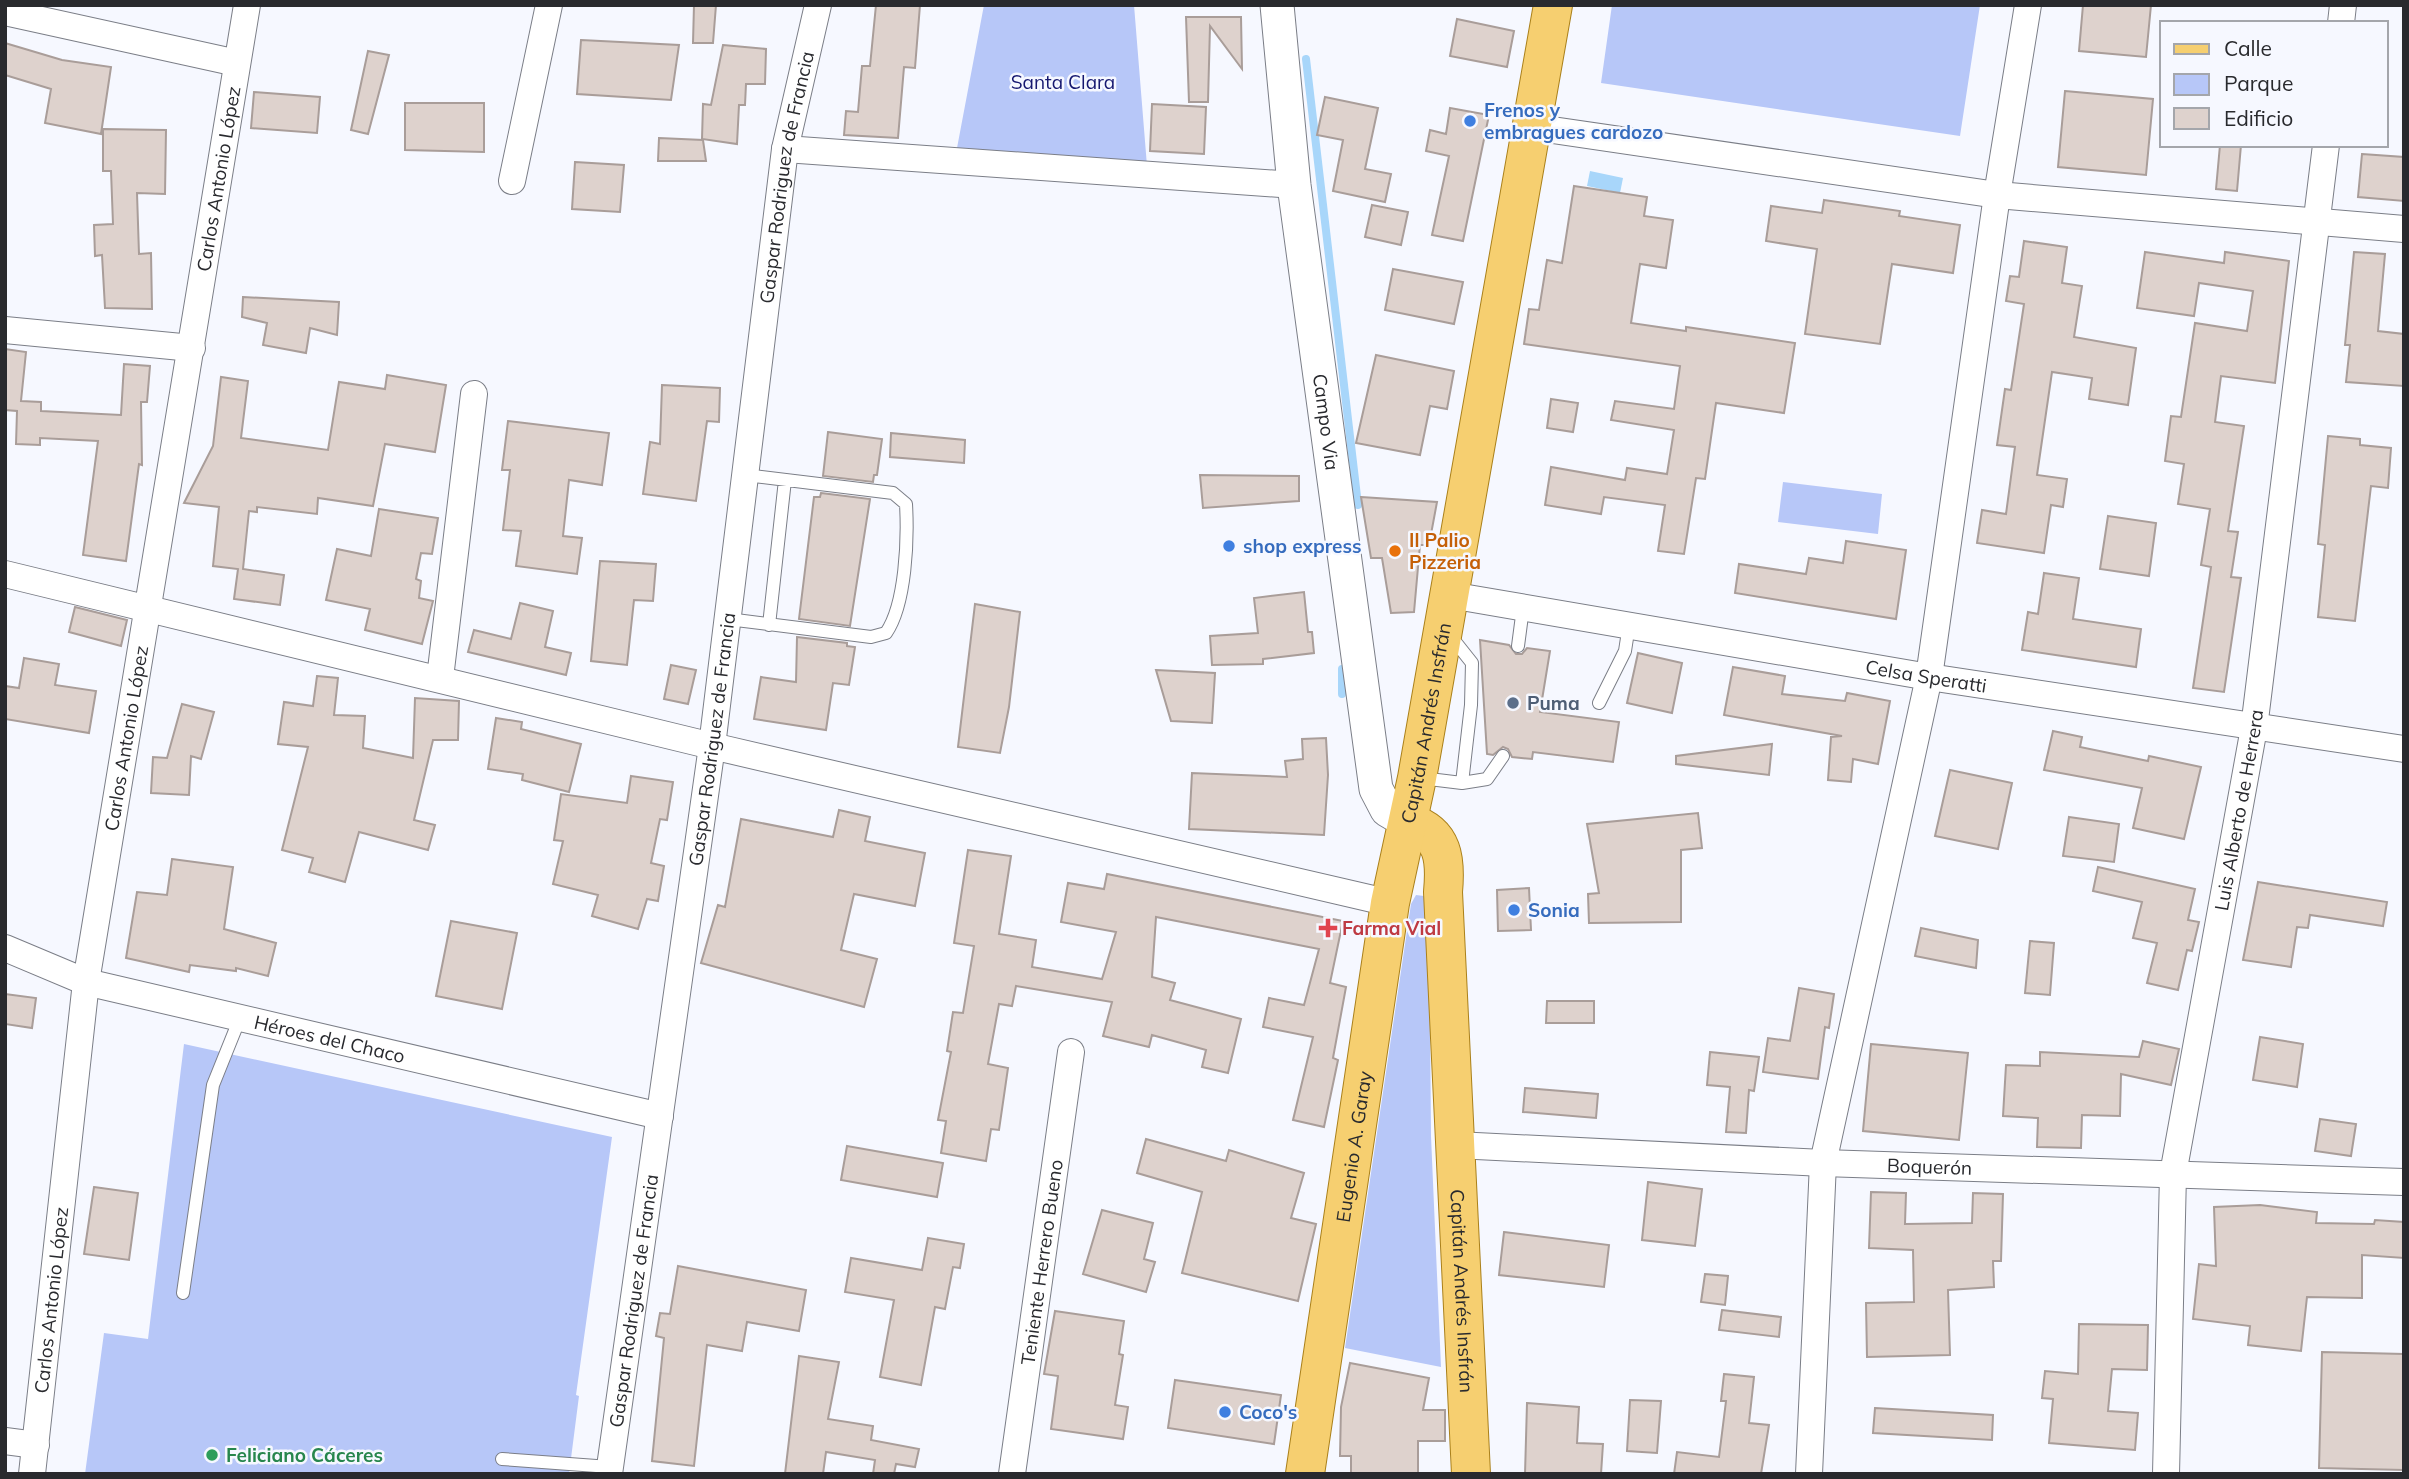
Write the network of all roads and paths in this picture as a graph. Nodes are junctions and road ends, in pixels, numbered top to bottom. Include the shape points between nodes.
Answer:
1 (247, 5) edge
2 (549, 5) edge
3 (818, 5) edge
4 (1277, 5) edge
5 (1553, 5) edge
6 (2028, 5) edge
7 (5, 12) edge
8 (237, 62) junction
9 (1532, 127) junction
10 (2326, 147) edge
11 (785, 149) junction
12 (512, 181) dead end
13 (1294, 185) junction
14 (1997, 195) junction
15 (2316, 221) junction
16 (2404, 229) edge
17 (5, 330) edge
18 (192, 348) junction
19 (474, 394) dead end
20 (745, 475) junction
21 (785, 480) junction
22 (5, 574) edge
23 (1523, 608) junction
24 (146, 609) junction
25 (1447, 612) junction
26 (728, 619) junction
27 (769, 625) junction
28 (1629, 625) junction
29 (1518, 646) dead end
30 (1929, 677) junction
31 (440, 678) junction
32 (1600, 703) dead end
33 (2254, 728) junction
34 (712, 746) junction
35 (2404, 749) edge
36 (1503, 756) dead end
37 (1417, 778) junction
38 (1462, 783) junction
39 (1409, 823) junction
40 (1390, 903) junction
41 (5, 948) edge
42 (86, 982) junction
43 (240, 1018) junction
44 (1071, 1052) dead end
45 (660, 1116) junction
46 (1456, 1145) junction
47 (1823, 1163) junction
48 (2173, 1174) junction
49 (2404, 1182) edge
50 (183, 1293) dead end
51 (5, 1441) edge
52 (36, 1445) junction
53 (502, 1459) dead end
54 (609, 1471) edge
55 (32, 1474) edge
56 (1012, 1474) edge
57 (1305, 1474) edge
58 (1471, 1474) edge
59 (1809, 1474) edge
60 (2165, 1474) edge

1 - 8 street, Carlos Antonio López
2 - 12 street
3 - 11 street, Gaspar Rodriguez de Francia
4 - 13 street, Campo Via
5 - 9 main road, Capitán Andrés Insfrán
6 - 14 street
7 - 8 street
8 - 18 street, Carlos Antonio López
9 - 14 street
9 - 25 main road, Capitán Andrés Insfrán
10 - 15 street, Luis Alberto de Herrera
11 - 13 street
11 - 20 street, Gaspar Rodriguez de Francia
13 - 39 street, Campo Via via 1376,789 1387,810
14 - 15 street
14 - 30 street
15 - 16 street
15 - 33 street, Luis Alberto de Herrera
17 - 18 street
18 - 24 street, Carlos Antonio López
19 - 31 street
20 - 21 lane
20 - 26 street, Gaspar Rodriguez de Francia
21 - 27 lane
21 - 27 lane via 893,493 906,504 907,530 898,604 886,633 871,637
22 - 24 street
23 - 25 street, Celsa Speratti
23 - 28 street, Celsa Speratti
23 - 29 lane
24 - 31 street
24 - 42 street, Carlos Antonio López
25 - 37 main road, Capitán Andrés Insfrán
25 - 38 lane via 1472,663
26 - 27 lane
26 - 34 street, Gaspar Rodriguez de Francia
28 - 30 street, Celsa Speratti
28 - 32 lane via 1625,651
30 - 33 street, Celsa Speratti
30 - 47 street
31 - 34 street
33 - 35 street, Celsa Speratti
33 - 48 street, Luis Alberto de Herrera
34 - 40 street
34 - 45 street, Gaspar Rodriguez de Francia
36 - 38 lane via 1487,779
37 - 38 lane
37 - 39 main road, Capitán Andrés Insfrán
39 - 40 main road, Eugenio A. Garay
39 - 46 main road, Capitán Andrés Insfrán via 1426,828 1440,848 1445,869
40 - 57 main road, Eugenio A. Garay
41 - 42 street, Héroes del Chaco
42 - 43 street, Héroes del Chaco
42 - 52 street, Carlos Antonio López
43 - 45 street, Héroes del Chaco
43 - 50 lane via 213,1085
44 - 56 street, Teniente Herrero Bueno
45 - 54 street, Gaspar Rodriguez de Francia
46 - 47 street, Boquerón
46 - 58 main road, Capitán Andrés Insfrán
47 - 48 street, Boquerón
47 - 59 street
48 - 49 street, Boquerón
48 - 60 street, Luis Alberto de Herrera
51 - 52 street
52 - 55 street, Carlos Antonio López
53 - 54 lane

